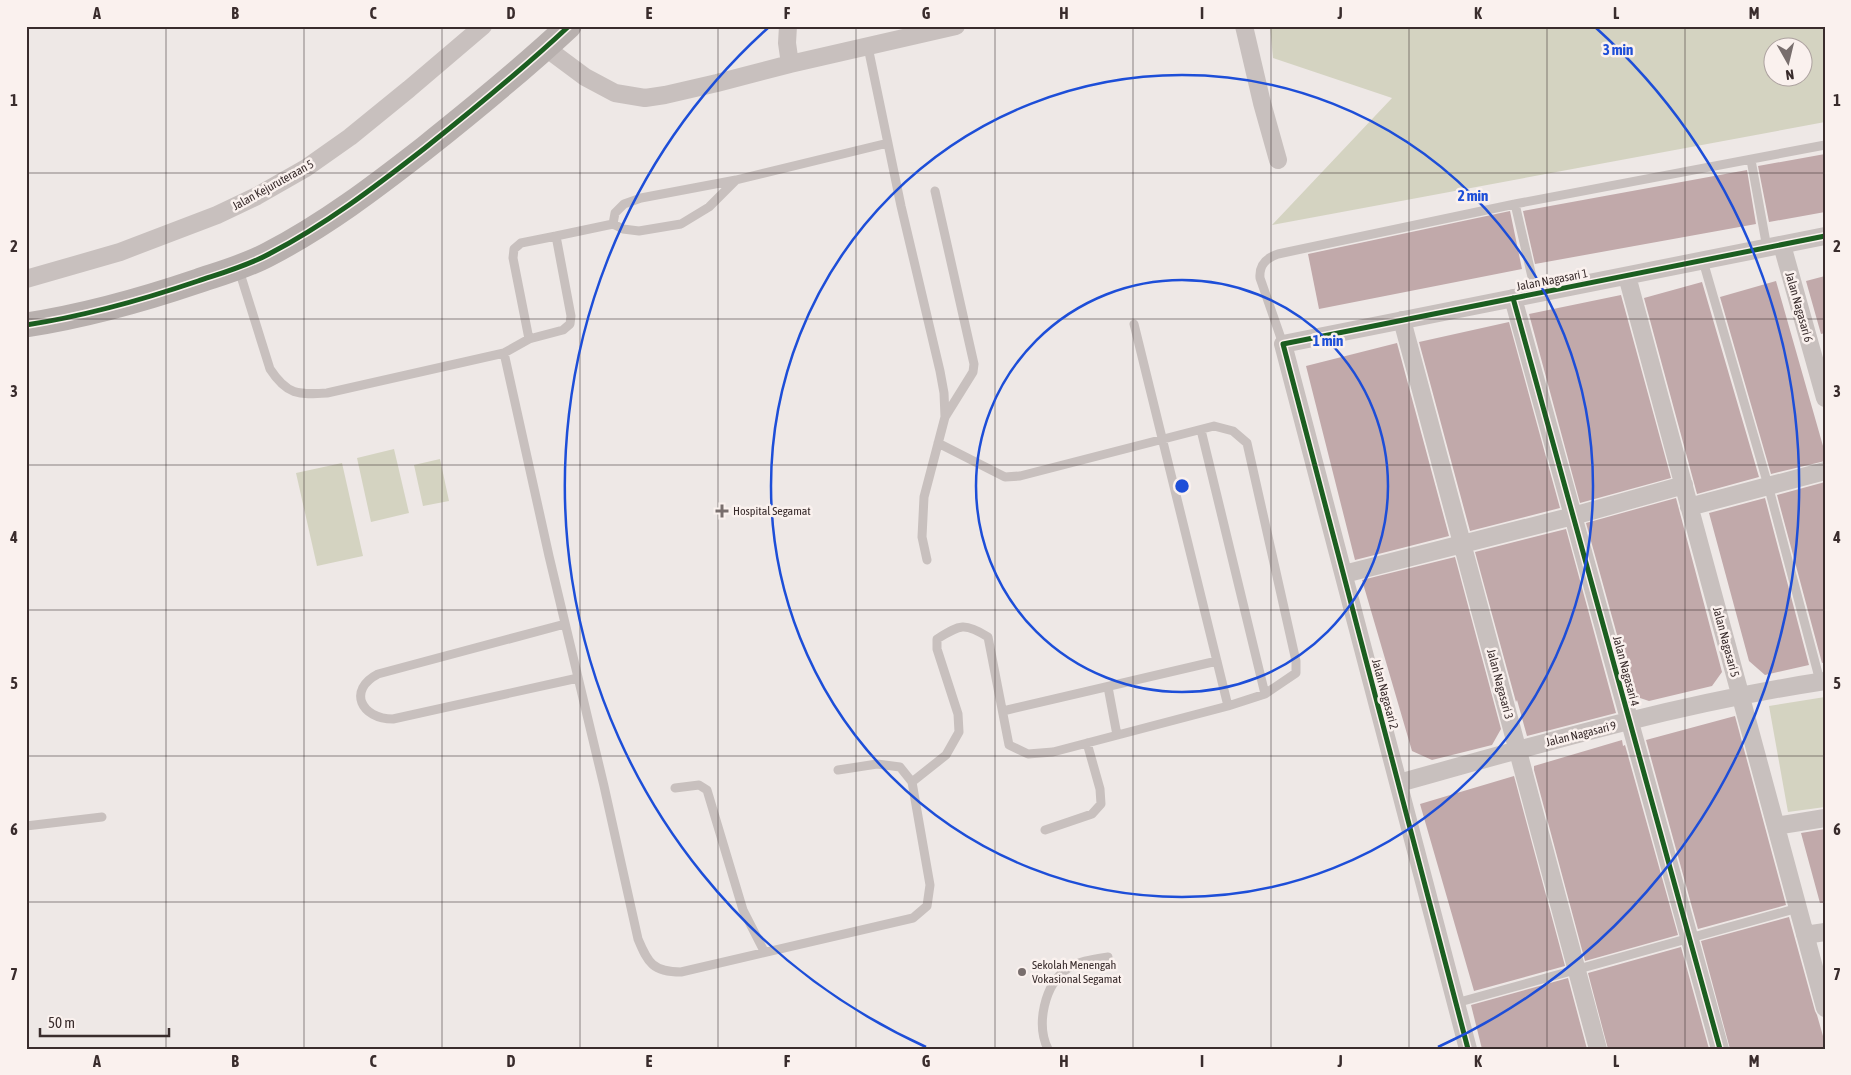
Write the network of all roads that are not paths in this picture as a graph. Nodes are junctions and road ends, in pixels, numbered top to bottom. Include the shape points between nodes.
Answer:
1 (483, 26) edge
2 (569, 26) edge
3 (788, 26) edge
4 (956, 26) edge
5 (1244, 26) edge
6 (868, 47) junction
7 (546, 48) junction
8 (790, 64) junction
9 (888, 143) junction
10 (1825, 145) edge
11 (1278, 160) dead end
12 (1751, 160) junction
13 (736, 180) junction
14 (935, 191) dead end
15 (1515, 204) junction
16 (613, 224) junction
17 (556, 236) junction
18 (1825, 236) edge
19 (1774, 246) junction
20 (1702, 261) junction
21 (238, 267) junction
22 (1627, 276) junction
23 (26, 279) edge
24 (1536, 294) junction
25 (1513, 298) junction
26 (1402, 320) junction
27 (1134, 324) dead end
28 (26, 325) edge
29 (529, 339) junction
30 (1283, 344) junction
31 (504, 353) junction
32 (1825, 398) edge
33 (945, 417) junction
34 (1201, 430) junction
35 (1162, 439) junction
36 (938, 443) junction
37 (1825, 471) edge
38 (1684, 485) junction
39 (1768, 485) junction
40 (1690, 507) junction
41 (1573, 516) junction
42 (1462, 545) junction
43 (927, 560) dead end
44 (1344, 574) junction
45 (565, 624) junction
46 (1217, 661) junction
47 (578, 678) junction
48 (1822, 681) edge
49 (1108, 686) junction
50 (1265, 694) junction
51 (1740, 695) junction
52 (1228, 706) junction
53 (1003, 711) junction
54 (1630, 722) junction
55 (1116, 735) junction
56 (1087, 743) junction
57 (1518, 750) junction
58 (838, 770) dead end
59 (912, 782) junction
60 (1398, 783) junction
61 (675, 788) dead end
62 (102, 817) dead end
63 (1825, 818) edge
64 (26, 826) edge
65 (1776, 826) junction
66 (1045, 830) dead end
67 (1798, 908) junction
68 (1825, 932) edge
69 (1805, 935) junction
70 (1690, 939) junction
71 (764, 952) junction
72 (1108, 957) dead end
73 (1577, 970) junction
74 (1456, 1003) junction
75 (1825, 1008) edge
76 (1048, 1049) edge
77 (1468, 1049) edge
78 (1598, 1049) edge
79 (1720, 1049) edge

1 - 23 street, Jalan Kejuruteraan 5 via 350,137 306,168 265,191 217,215 150,241
2 - 7 street
3 - 8 street
4 - 6 street
5 - 11 street
6 - 8 street
6 - 9 lane
7 - 8 street via 585,77 615,93 645,98
7 - 21 street via 348,206 314,230
9 - 13 lane
9 - 33 lane via 940,371
10 - 12 lane
12 - 15 lane
12 - 19 lane
13 - 16 lane via 624,204 615,213
13 - 16 lane via 708,207 681,224 639,232
14 - 33 lane via 974,364 973,372
15 - 24 lane
15 - 30 lane via 1270,257 1259,270 1260,278
16 - 17 lane
17 - 29 lane via 570,324 563,330
17 - 29 lane via 521,244 514,249 512,258
18 - 19 street, Jalan Nagasari 1
19 - 20 street, Jalan Nagasari 1
19 - 32 street, Jalan Nagasari 6
20 - 22 street, Jalan Nagasari 1
20 - 39 lane
21 - 28 street via 159,294 62,320
21 - 31 lane via 270,369 279,382 305,395 328,393
22 - 24 street, Jalan Nagasari 1
22 - 38 street, Jalan Nagasari 5
24 - 25 street, Jalan Nagasari 1
25 - 26 street, Jalan Nagasari 1
25 - 41 street, Jalan Nagasari 4
26 - 30 street, Jalan Nagasari 1
26 - 42 street, Jalan Nagasari 3
27 - 35 lane
29 - 31 lane
30 - 44 street, Jalan Nagasari 2
31 - 45 lane
33 - 36 lane
34 - 35 lane
34 - 50 lane
34 - 50 lane via 1214,426 1233,431 1248,444 1296,661 1296,673
35 - 36 lane via 1020,476 1005,477
35 - 46 lane
36 - 43 lane via 924,498 922,537
37 - 39 street
38 - 40 street, Jalan Nagasari 5
38 - 41 street
39 - 40 street
39 - 48 lane
40 - 51 street, Jalan Nagasari 5
41 - 42 street
41 - 54 street, Jalan Nagasari 4
42 - 44 street
42 - 57 street, Jalan Nagasari 3
44 - 60 street, Jalan Nagasari 2
45 - 47 lane
45 - 47 lane via 378,674 365,683 361,695 364,708 372,715 394,719
46 - 49 lane
46 - 52 lane
47 - 71 lane via 638,939 652,965 666,972 681,972
48 - 51 street, Jalan Nagasari 9
49 - 53 lane
49 - 55 lane
50 - 52 lane
51 - 54 street, Jalan Nagasari 9
51 - 65 street, Jalan Nagasari 5
52 - 55 lane
53 - 56 lane via 1009,745 1028,754 1053,752
53 - 59 lane via 988,637 971,627 956,628 937,639 937,650 958,714 959,732 946,755
54 - 57 street, Jalan Nagasari 9
54 - 70 street, Jalan Nagasari 4
55 - 56 lane
56 - 66 lane via 1101,804 1092,814
57 - 60 street, Jalan Nagasari 9
57 - 73 street, Jalan Nagasari 3
58 - 59 lane via 877,764 900,767
59 - 71 lane via 930,885 927,906 913,918
60 - 74 street, Jalan Nagasari 2
61 - 71 lane via 699,785 707,790 743,910
62 - 64 lane
63 - 65 street
65 - 67 street, Jalan Nagasari 5
67 - 69 street, Jalan Nagasari 5
67 - 70 lane
68 - 69 street
69 - 75 street, Jalan Nagasari 5
70 - 73 lane
70 - 79 street, Jalan Nagasari 4
72 - 76 lane via 1067,970 1052,988 1045,1003 1042,1029
73 - 74 lane
73 - 78 street, Jalan Nagasari 3
74 - 77 street, Jalan Nagasari 2

